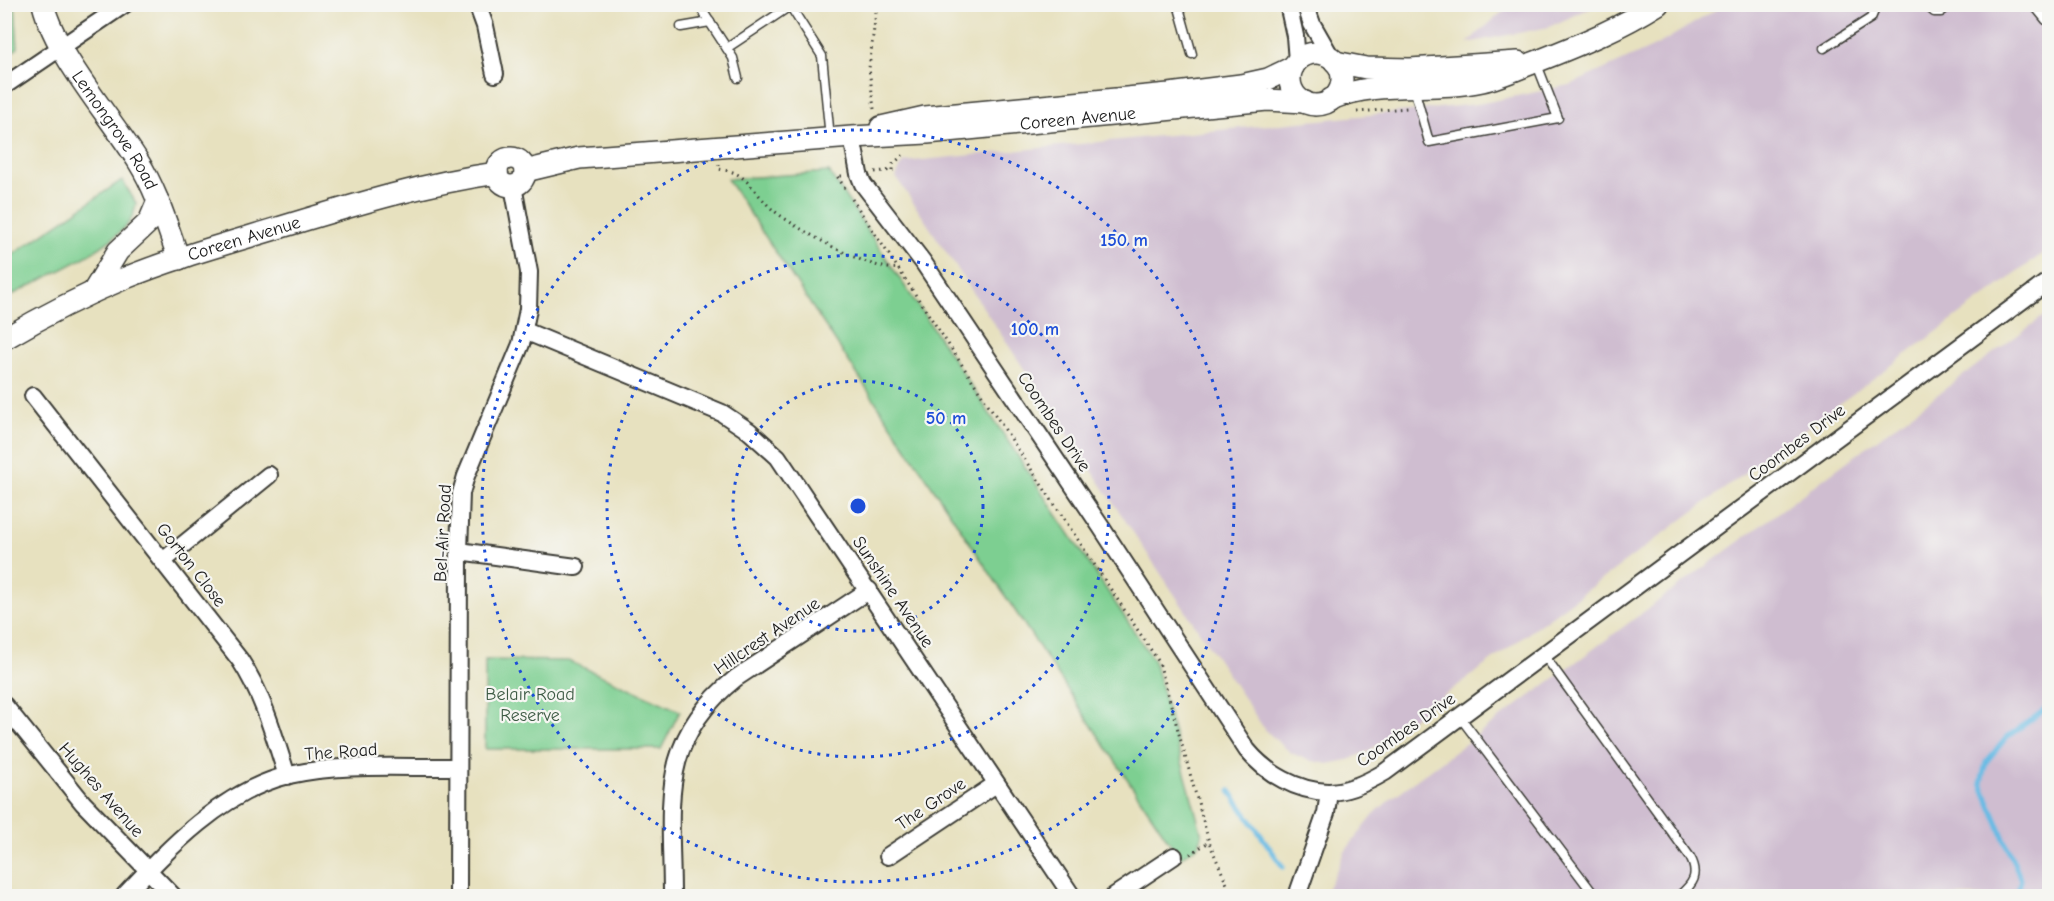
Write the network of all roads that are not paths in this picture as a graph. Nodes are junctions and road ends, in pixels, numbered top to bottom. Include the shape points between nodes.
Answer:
1 (43, 4) edge
2 (125, 4) edge
3 (477, 4) edge
4 (698, 4) edge
5 (1178, 4) edge
6 (1288, 4) edge
7 (1305, 4) edge
8 (1659, 4) edge
9 (1877, 4) edge
10 (1925, 4) edge
11 (1951, 4) edge
12 (2033, 4) edge
13 (790, 5) edge
14 (2049, 19) edge
15 (710, 22) junction
16 (681, 27) dead end
17 (62, 46) junction
18 (727, 48) junction
19 (1824, 48) dead end
20 (1192, 54) dead end
21 (1333, 60) junction
22 (1536, 61) junction
23 (1295, 64) junction
24 (495, 74) dead end
25 (738, 78) dead end
26 (4, 86) edge
27 (1414, 87) junction
28 (1332, 99) junction
29 (1305, 102) junction
30 (852, 137) junction
31 (830, 138) junction
32 (511, 177) junction
33 (158, 201) junction
34 (179, 259) junction
35 (2049, 280) edge
36 (93, 292) junction
37 (525, 331) junction
38 (4, 339) edge
39 (33, 396) dead end
40 (269, 476) dead end
41 (459, 551) junction
42 (163, 561) junction
43 (576, 567) dead end
44 (869, 590) junction
45 (1544, 655) junction
46 (4, 705) edge
47 (1460, 717) junction
48 (458, 767) junction
49 (287, 776) junction
50 (996, 784) junction
51 (1329, 792) junction
52 (888, 856) dead end
53 (1174, 856) road end
54 (148, 872) junction
55 (124, 897) edge
56 (173, 897) edge
57 (458, 897) edge
58 (672, 897) edge
59 (1072, 897) edge
60 (1114, 897) edge
61 (1297, 897) edge
62 (1594, 897) edge
63 (1678, 897) edge

1 - 17 street, Lemongrove Road
2 - 17 street
3 - 24 street
4 - 15 lane
5 - 20 lane
6 - 23 street via 1295,36
7 - 21 street
8 - 22 street via 1574,47
9 - 19 lane via 1871,18
10 - 11 lane via 1934,12 1941,12
12 - 14 lane
13 - 18 lane
13 - 31 lane via 822,56
15 - 16 lane
15 - 18 lane
17 - 26 street
17 - 33 street, Lemongrove Road via 139,162
18 - 25 lane
21 - 22 street via 1366,68 1410,69
21 - 23 street via 1318,53 1303,56
21 - 28 street via 1341,81
22 - 27 street via 1481,81
22 - 27 lane via 1558,118 1429,142
23 - 29 street via 1290,73 1292,87
23 - 30 street, Coreen Avenue via 1255,83 925,117
27 - 28 street via 1347,92
28 - 29 street via 1319,104
29 - 30 street, Coreen Avenue via 1267,100 927,134
30 - 31 street, Coreen Avenue
30 - 51 street, Coombes Drive via 864,184 929,271 1247,750 1281,778
31 - 32 street, Coreen Avenue via 579,158
32 - 34 street, Coreen Avenue via 460,179 372,200
32 - 37 street, Bel-Air Road via 529,272
33 - 34 street, Lemongrove Road
33 - 36 street via 149,222 118,251
34 - 36 street, Coreen Avenue
35 - 45 street, Coombes Drive
36 - 38 street, Coreen Avenue
37 - 41 street, Bel-Air Road via 463,485
37 - 44 street, Sunshine Avenue via 722,414 749,431 789,472
39 - 42 street, Gorton Close
40 - 42 street
41 - 43 street
41 - 48 street, Bel-Air Road
42 - 49 street, Gorton Close via 250,675
44 - 50 street, Sunshine Avenue
44 - 58 street, Hillcrest Avenue via 736,678 699,713 681,747 673,778
45 - 47 street, Coombes Drive
45 - 63 lane via 1695,866 1691,884
46 - 54 street, Hughes Avenue via 75,794
47 - 51 street, Coombes Drive via 1368,782
47 - 62 lane
48 - 49 street, The Road via 323,769
48 - 57 street, Bel-Air Road
49 - 54 street, The Road via 230,801 195,826
50 - 52 street, The Grove
50 - 59 street, Sunshine Avenue
51 - 61 street via 1326,813
53 - 60 street
54 - 55 street, The Road
54 - 56 street, Hughes Avenue

